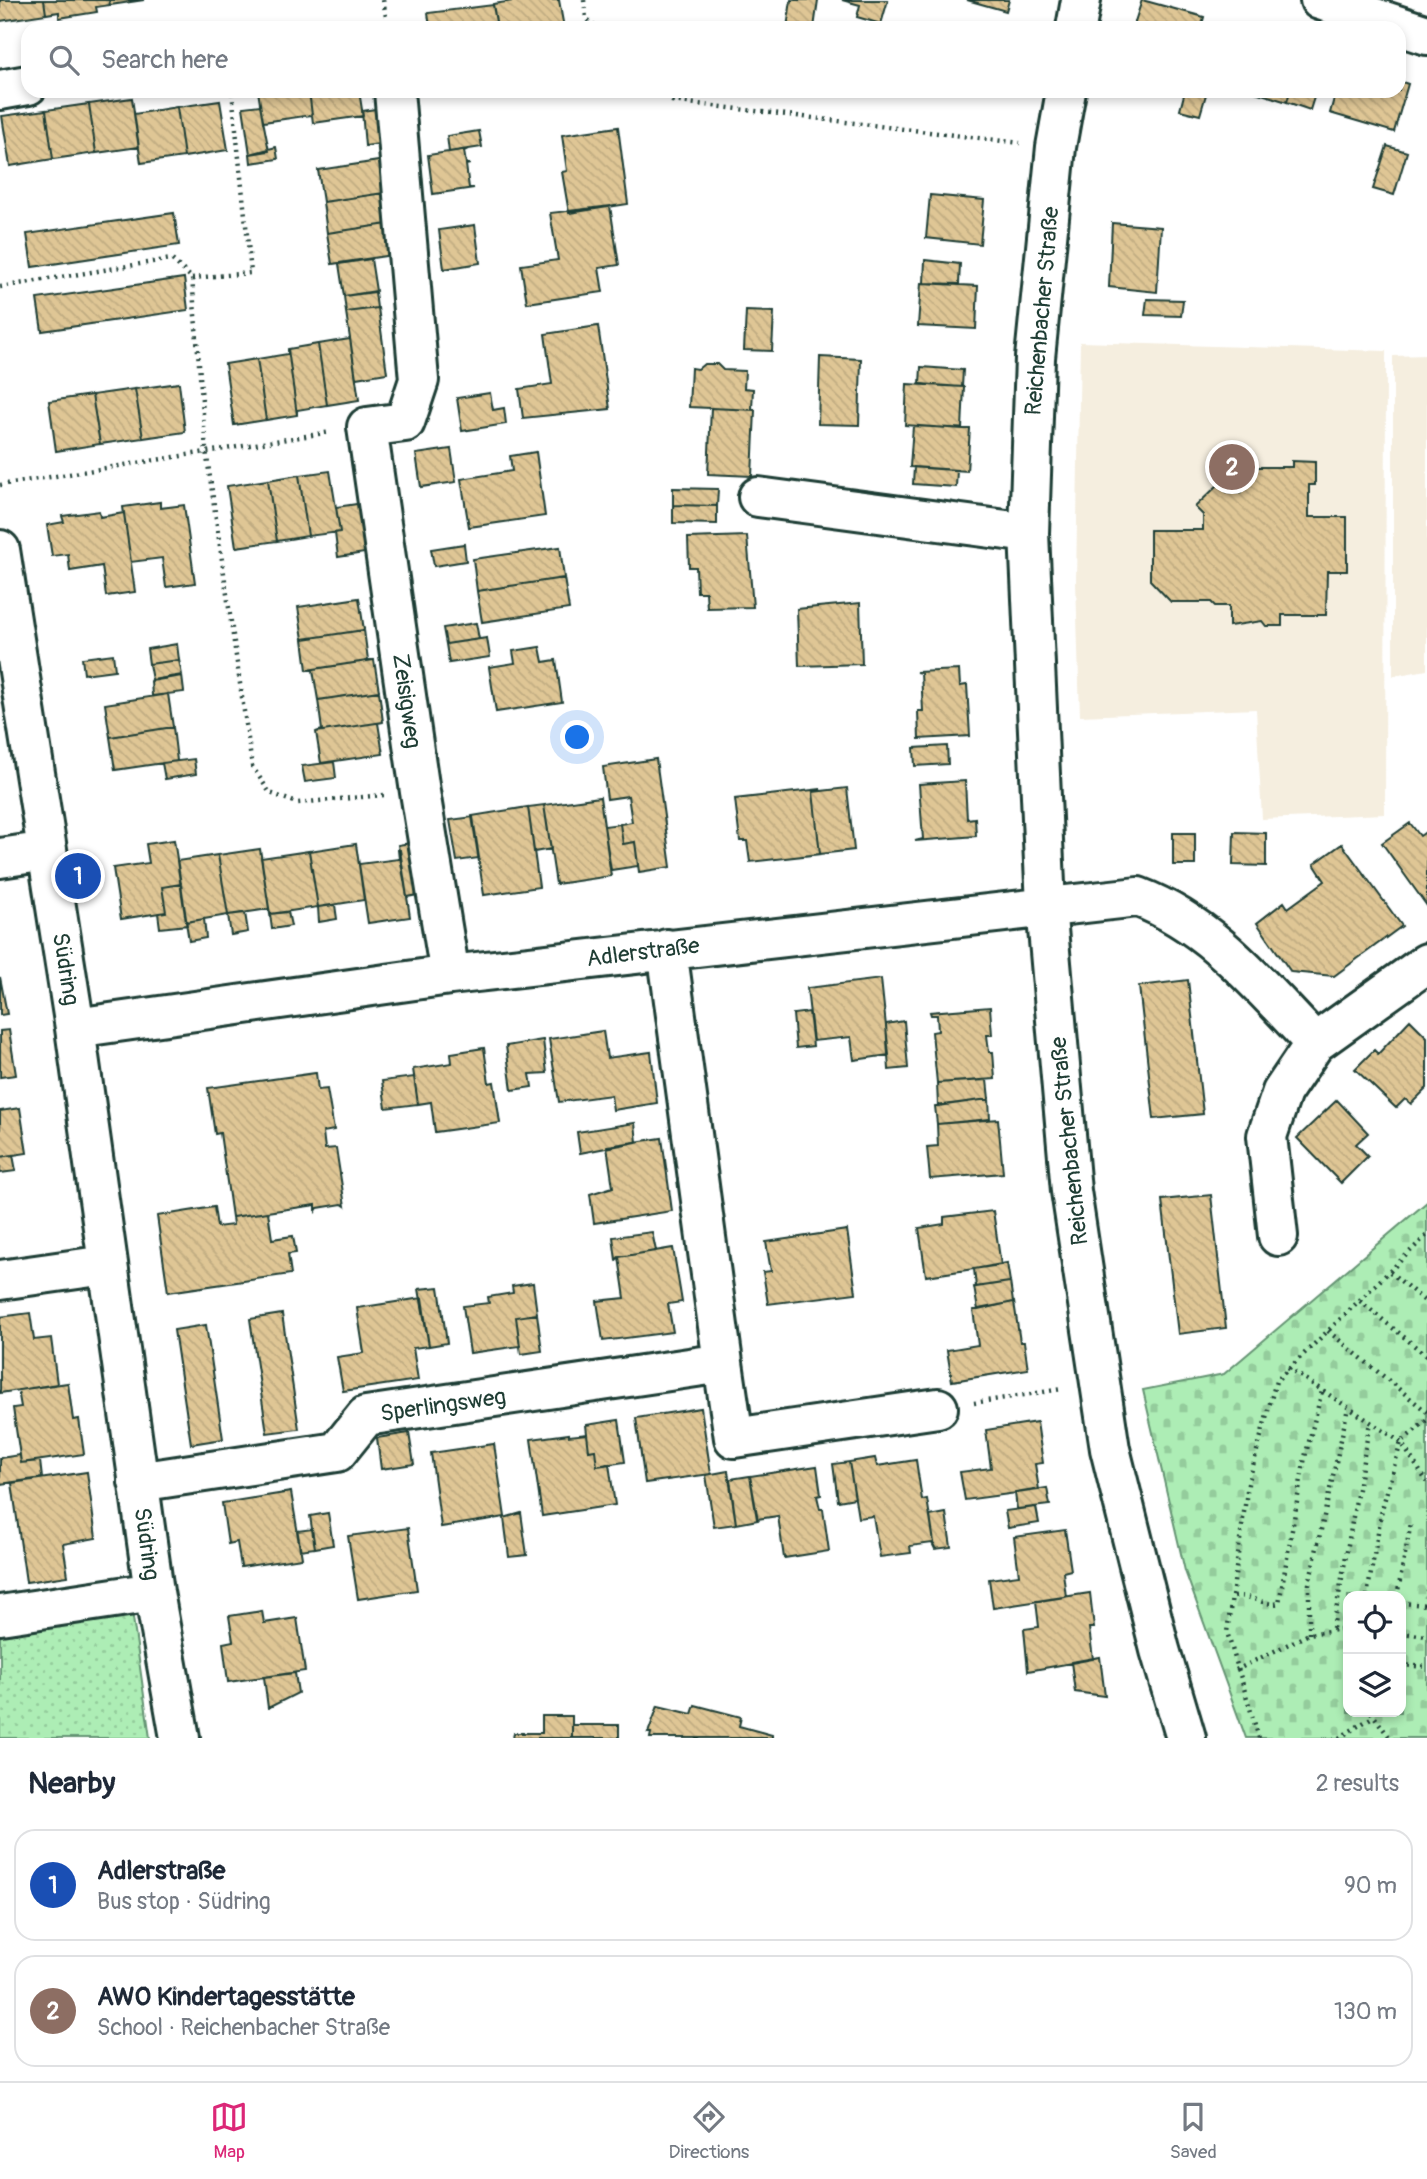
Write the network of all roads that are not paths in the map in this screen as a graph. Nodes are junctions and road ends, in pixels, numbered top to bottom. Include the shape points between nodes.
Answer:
1 (1081, 0) edge
2 (1320, 0) edge
3 (1077, 21) edge
4 (1384, 21) edge
5 (1406, 28) edge
6 (1427, 35) edge
7 (21, 86) edge
8 (0, 90) edge
9 (395, 98) edge
10 (1065, 98) edge
11 (758, 497) dead end
12 (1029, 533) junction
13 (0, 550) edge
14 (47, 851) junction
15 (0, 858) edge
16 (1046, 906) junction
17 (667, 949) junction
18 (1427, 963) edge
19 (450, 975) junction
20 (75, 1028) junction
21 (1315, 1043) junction
22 (1278, 1236) dead end
23 (106, 1265) junction
24 (0, 1280) edge
25 (723, 1363) junction
26 (938, 1408) road end
27 (138, 1482) junction
28 (154, 1592) junction
29 (0, 1615) edge
30 (180, 1738) edge
31 (1186, 1738) edge

1 - 3 street
2 - 4 street
5 - 6 street
7 - 8 street
9 - 19 street, Zeisigweg via 419,380 405,422 367,427
10 - 12 street, Reichenbacher Straße via 1035,358
11 - 12 street
12 - 16 street, Reichenbacher Straße
13 - 14 street, Südring
14 - 15 street
14 - 20 street, Südring
16 - 17 street, Adlerstraße
16 - 21 street, Adlerstraße via 1138,897 1170,909 1236,960
16 - 31 street, Reichenbacher Straße via 1071,1191 1110,1449
17 - 19 street, Adlerstraße
17 - 25 street
18 - 21 street
19 - 20 street, Adlerstraße
20 - 23 street, Südring
21 - 22 street via 1282,1092 1267,1136
23 - 24 street
23 - 27 street, Südring
25 - 26 street via 734,1438
25 - 27 street, Sperlingsweg via 366,1416 337,1452
27 - 28 street, Südring
28 - 29 street
28 - 30 street, Südring

